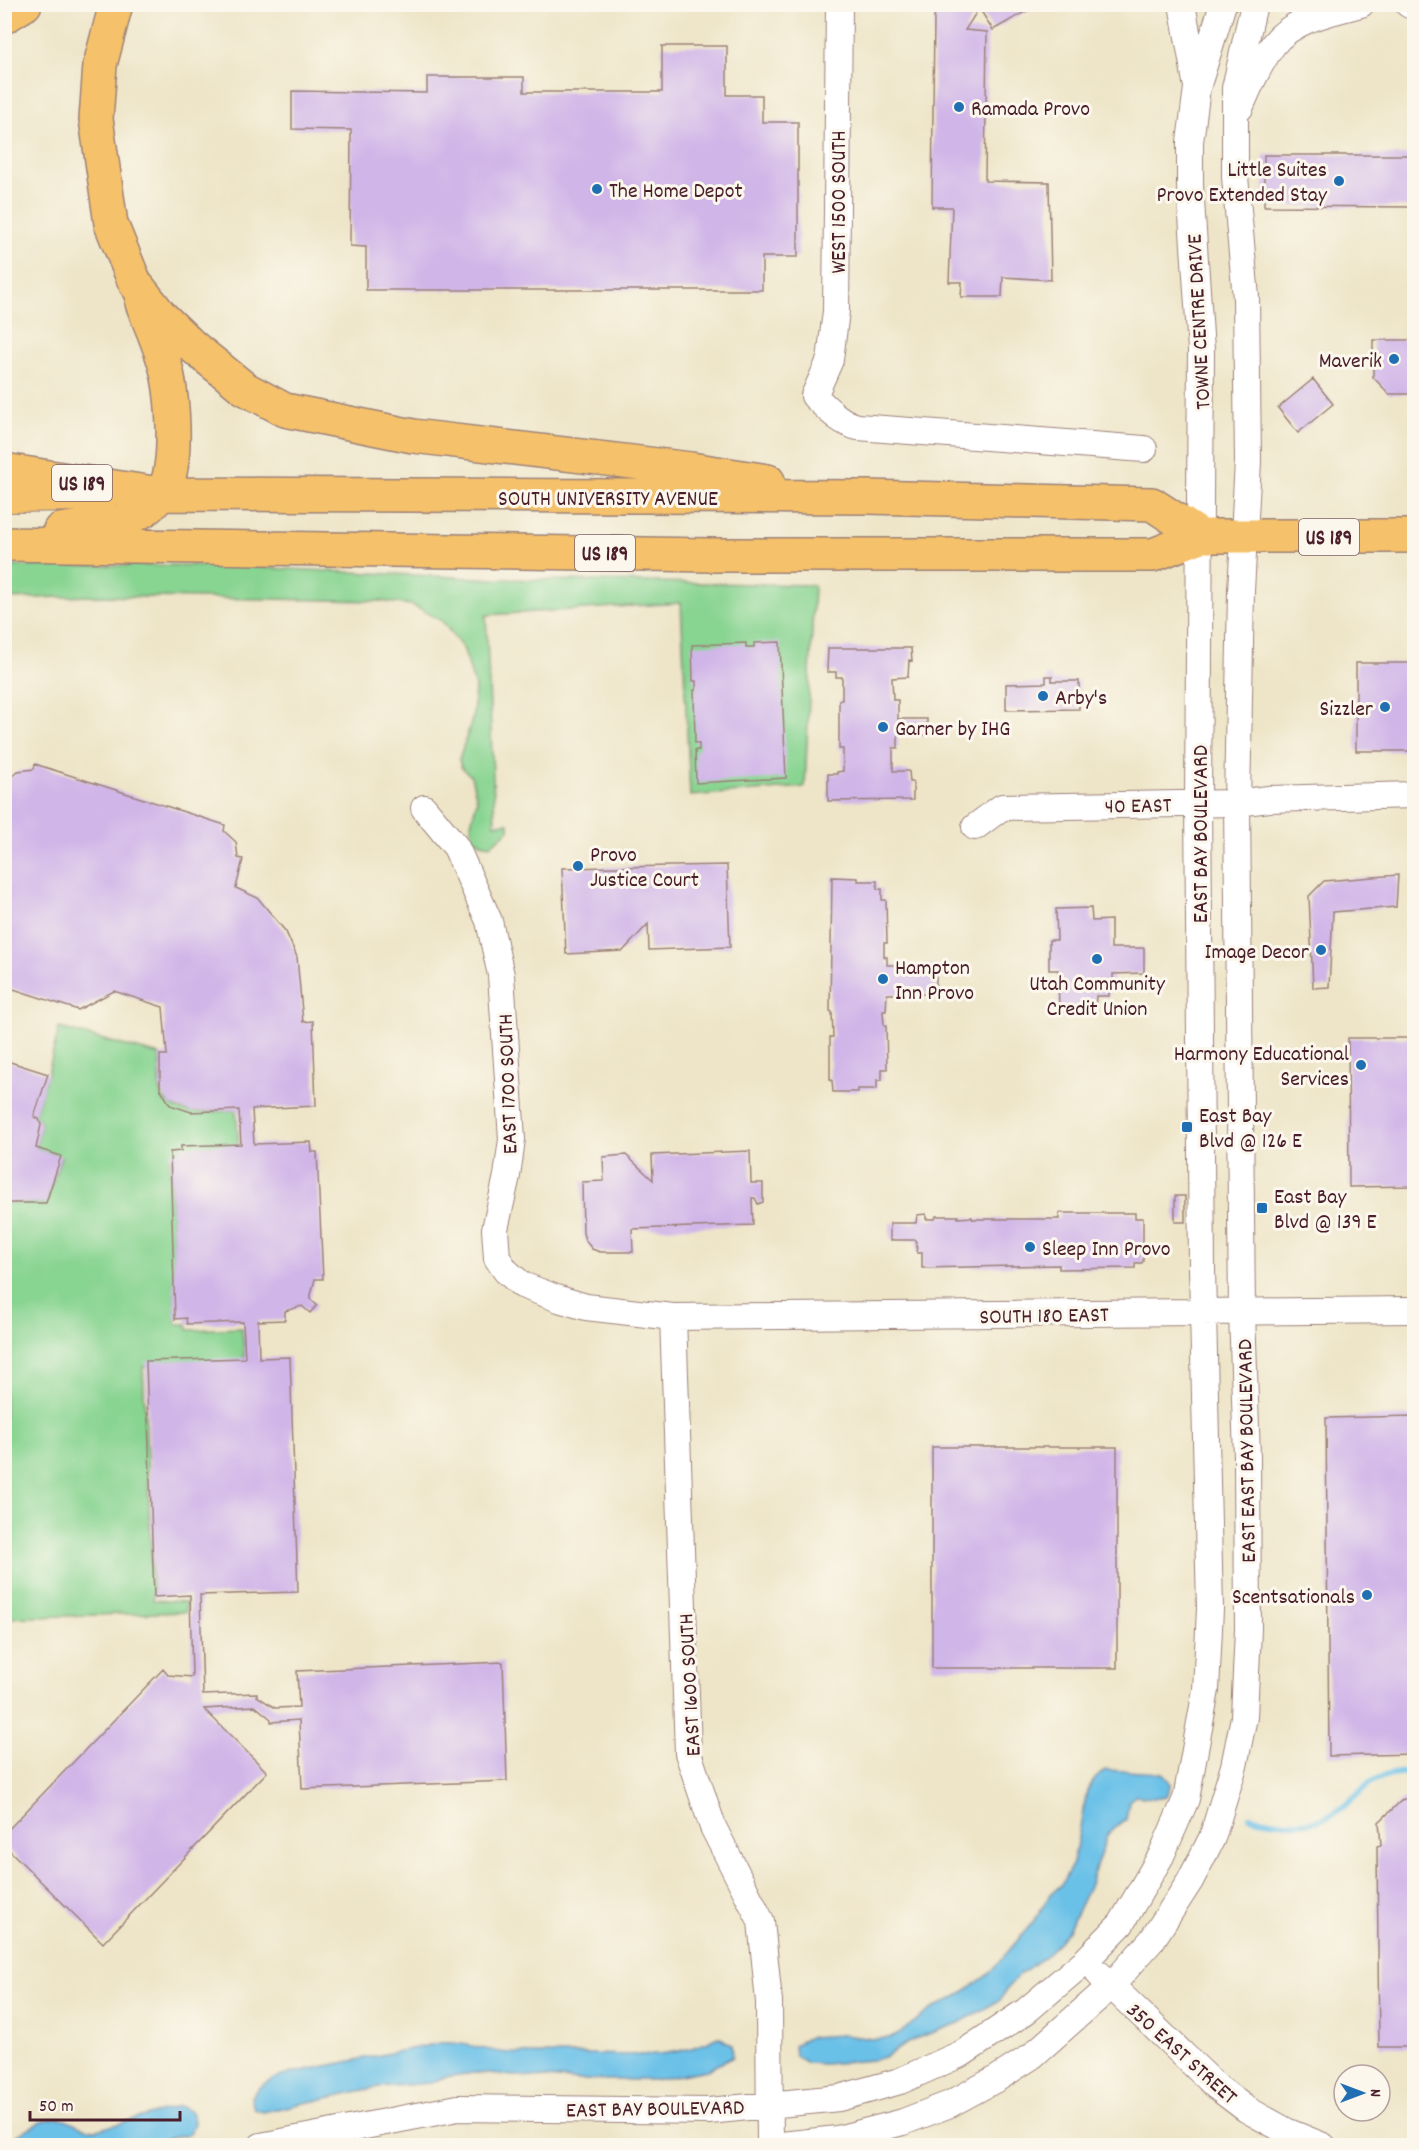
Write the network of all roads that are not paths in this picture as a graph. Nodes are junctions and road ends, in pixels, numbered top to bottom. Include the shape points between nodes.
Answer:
1 (25, 4) edge
2 (116, 4) edge
3 (839, 4) edge
4 (1182, 4) edge
5 (1223, 4) edge
6 (1254, 4) edge
7 (1361, 4) edge
8 (1408, 4) edge
9 (1414, 7) edge
10 (4, 17) edge
11 (1197, 88) junction
12 (1234, 119) junction
13 (135, 283) junction
14 (1144, 449) dead end
15 (4, 470) edge
16 (160, 494) junction
17 (4, 496) edge
18 (867, 497) junction
19 (1201, 536) junction
20 (1414, 536) edge
21 (1243, 537) junction
22 (4, 539) edge
23 (4, 544) edge
24 (1414, 795) edge
25 (1198, 803) junction
26 (1237, 803) junction
27 (424, 808) dead end
28 (975, 827) dead end
29 (1414, 1310) edge
30 (1204, 1312) junction
31 (1242, 1313) junction
32 (673, 1317) junction
33 (1085, 1961) junction
34 (1111, 1986) junction
35 (769, 2104) junction
36 (261, 2145) edge
37 (771, 2145) edge
38 (1323, 2145) edge

1 - 10 highway
2 - 13 highway via 100,65 96,119 111,224
3 - 14 street, WEST 1500 SOUTH via 836,311 830,360 814,396 840,420 858,427
4 - 11 street
5 - 11 street, TOWNE CENTRE DRIVE
6 - 12 street, TOWNE CENTRE DRIVE via 1234,88
7 - 12 street via 1297,25 1274,44
8 - 9 street
11 - 19 street, TOWNE CENTRE DRIVE via 1190,142 1190,186 1201,350
12 - 21 street, TOWNE CENTRE DRIVE via 1246,306 1248,466
13 - 16 highway via 168,375 172,406 172,461 169,479
13 - 18 highway via 192,346 244,388 285,410 413,436 691,469
15 - 16 highway, US 189
16 - 17 main road, SOUTH UNIVERSITY AVENUE
16 - 18 highway, SOUTH UNIVERSITY AVENUE / US 189
16 - 22 highway via 144,510 117,520
18 - 19 highway, SOUTH UNIVERSITY AVENUE / US 189 via 1152,504
19 - 21 highway, US 189
19 - 23 highway, US 189 via 1152,555 710,555
19 - 25 street, EAST BAY BOULEVARD
20 - 21 highway, US 189
21 - 26 street, EAST BAY BOULEVARD
24 - 26 street, 40 EAST
25 - 26 street, 40 EAST
25 - 28 street, 40 EAST via 1002,807
25 - 30 street, EAST BAY BOULEVARD
26 - 31 street, EAST BAY BOULEVARD
27 - 32 street, EAST 1700 SOUTH via 456,847 489,921 501,975 512,1139 495,1229 497,1258 522,1285 560,1299 586,1307
29 - 31 street, SOUTH 180 EAST
30 - 31 street, SOUTH 180 EAST
30 - 32 street, SOUTH 180 EAST
30 - 33 street, EAST EAST BAY BOULEVARD via 1210,1609 1206,1690 1198,1734 1186,1799 1161,1856 1121,1924
31 - 34 street, EAST EAST BAY BOULEVARD via 1248,1617 1244,1717 1234,1766 1210,1842 1152,1940
32 - 35 street, EAST 1600 SOUTH via 688,1753 712,1827 761,1921 769,2002
33 - 34 street, 350 EAST STREET
33 - 35 street, EAST BAY BOULEVARD via 1026,2011 963,2053 900,2081 839,2098
34 - 37 street via 1032,2056 950,2104 859,2135
34 - 38 street, 350 EAST STREET via 1217,2087 1246,2109
35 - 36 street, EAST BAY BOULEVARD via 709,2111 458,2108
35 - 37 street, EAST 1600 SOUTH

